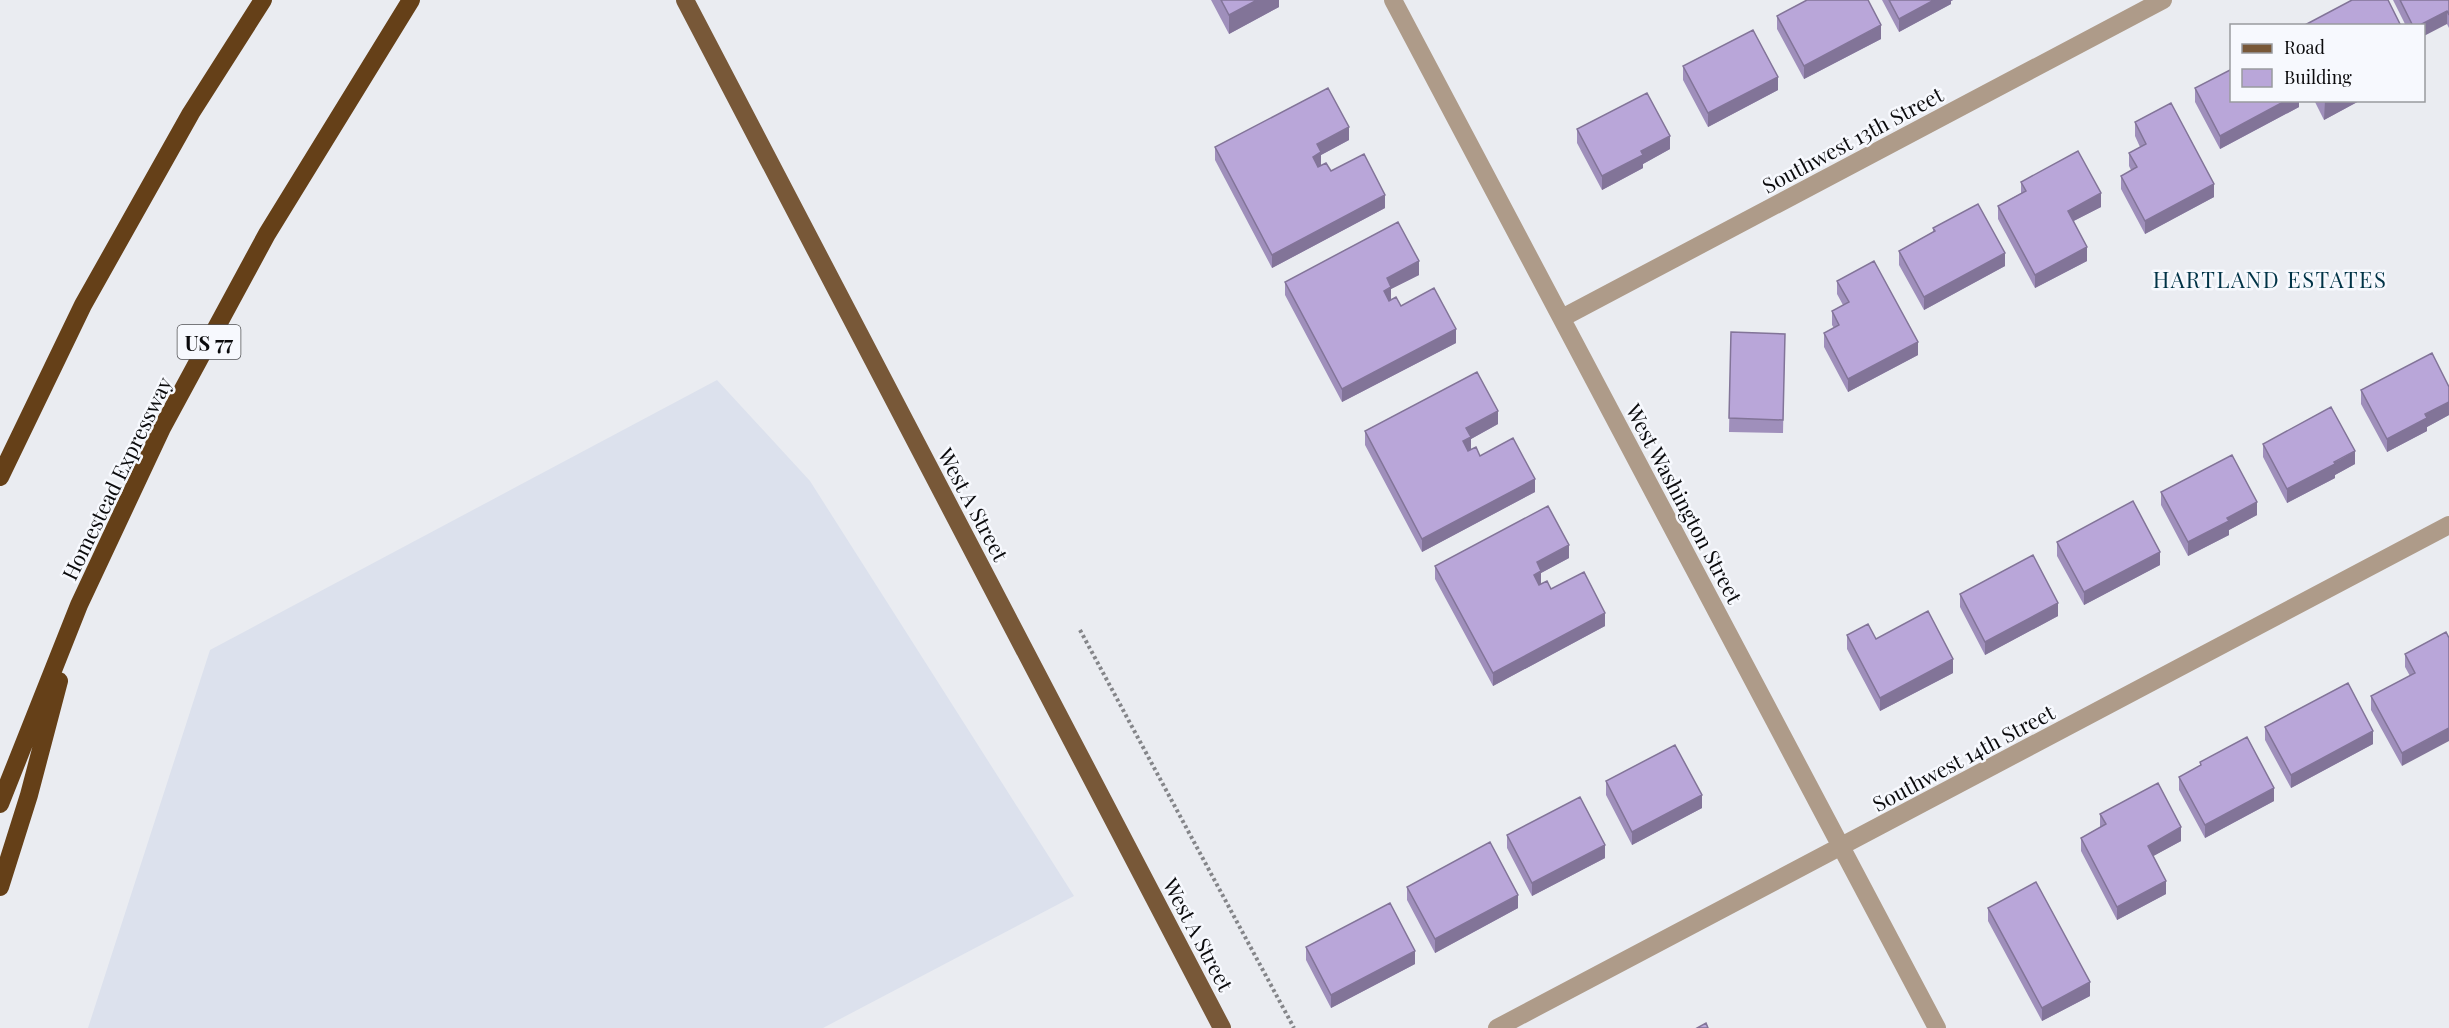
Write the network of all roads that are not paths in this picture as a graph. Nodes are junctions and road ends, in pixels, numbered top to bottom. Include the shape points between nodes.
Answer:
1 (262, 0) edge
2 (411, 0) edge
3 (685, 0) edge
4 (1393, 0) edge
5 (2163, 0) edge
6 (1562, 318) junction
7 (0, 477) edge
8 (2449, 525) edge
9 (79, 605) junction
10 (0, 804) edge
11 (1841, 846) junction
12 (0, 887) edge
13 (1222, 1028) edge
14 (1497, 1028) edge
15 (1937, 1028) edge

1 - 7 highway via 190,113 83,305
2 - 9 highway, Homestead Expressway / US 77 via 267,234 162,428
3 - 13 main road, West A Street
4 - 6 street, West Washington Street
5 - 6 street, Southwest 13th Street
6 - 11 street, West Washington Street
8 - 11 street, Southwest 14th Street
9 - 10 highway, Homestead Expressway / US 77
9 - 12 highway
11 - 14 street, Southwest 14th Street
11 - 15 street, West Washington Street

